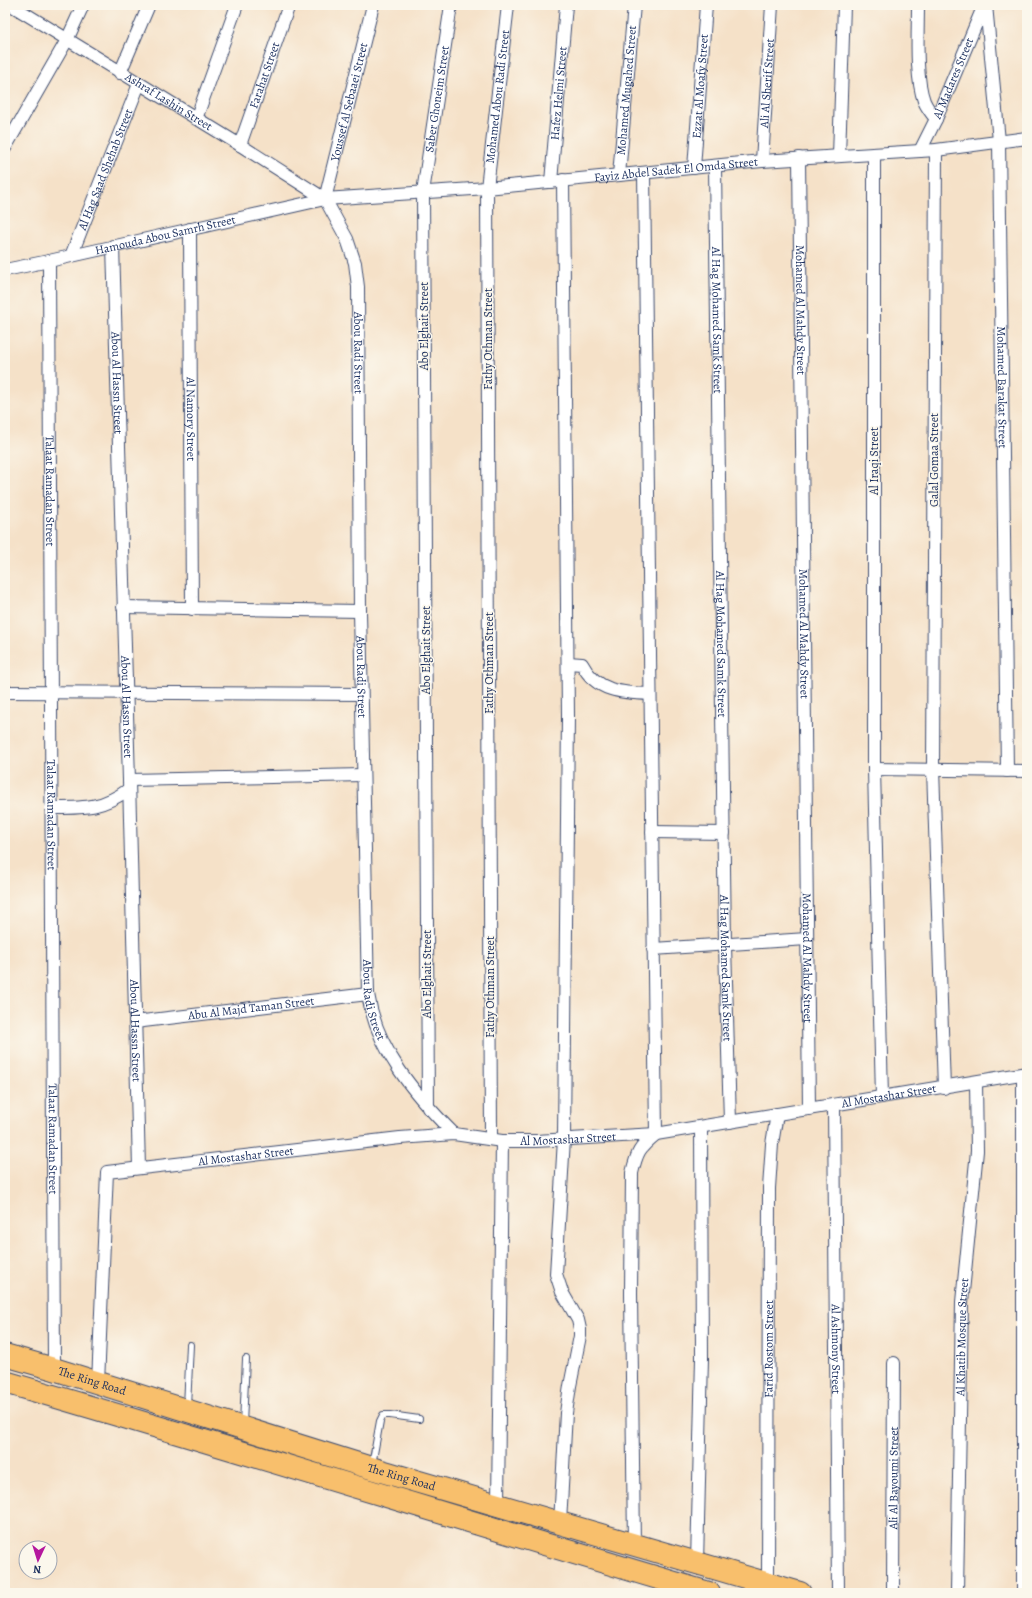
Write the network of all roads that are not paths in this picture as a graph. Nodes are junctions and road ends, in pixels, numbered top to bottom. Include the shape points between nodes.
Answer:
1 (10, 5) edge
2 (83, 5) edge
3 (149, 5) edge
4 (237, 5) edge
5 (290, 5) edge
6 (373, 5) edge
7 (451, 5) edge
8 (508, 5) edge
9 (566, 5) edge
10 (634, 5) edge
11 (706, 5) edge
12 (772, 5) edge
13 (844, 5) edge
14 (918, 5) edge
15 (985, 5) edge
16 (67, 40) junction
17 (120, 73) junction
18 (139, 84) junction
19 (196, 119) junction
20 (936, 119) junction
21 (1027, 138) edge
22 (999, 141) junction
23 (240, 145) junction
24 (5, 148) edge
25 (936, 150) junction
26 (920, 151) junction
27 (874, 154) junction
28 (840, 156) junction
29 (798, 158) junction
30 (762, 161) junction
31 (715, 166) junction
32 (694, 168) junction
33 (644, 173) junction
34 (619, 175) junction
35 (557, 181) junction
36 (487, 188) junction
37 (423, 192) junction
38 (325, 200) junction
39 (190, 229) junction
40 (113, 246) junction
41 (71, 256) junction
42 (49, 262) junction
43 (5, 270) edge
44 (123, 607) junction
45 (192, 608) junction
46 (360, 611) junction
47 (568, 663) junction
48 (5, 692) edge
49 (51, 692) junction
50 (126, 693) junction
51 (362, 694) junction
52 (650, 694) junction
53 (874, 769) junction
54 (933, 769) junction
55 (1007, 771) junction
56 (1027, 771) edge
57 (363, 775) junction
58 (130, 785) junction
59 (51, 808) junction
60 (652, 832) junction
61 (724, 833) junction
62 (807, 939) junction
63 (725, 945) junction
64 (653, 949) junction
65 (368, 994) junction
66 (135, 1022) junction
67 (1025, 1074) edge
68 (976, 1082) junction
69 (944, 1088) junction
70 (882, 1097) junction
71 (834, 1105) junction
72 (428, 1108) junction
73 (809, 1109) junction
74 (777, 1114) junction
75 (730, 1122) junction
76 (701, 1127) junction
77 (454, 1134) junction
78 (656, 1134) junction
79 (564, 1139) junction
80 (497, 1140) junction
81 (139, 1168) junction
82 (190, 1345) dead end
83 (5, 1355) edge
84 (246, 1359) dead end
85 (894, 1363) dead end
86 (54, 1369) junction
87 (5, 1382) edge
88 (98, 1383) junction
89 (186, 1410) junction
90 (419, 1419) dead end
91 (243, 1428) junction
92 (371, 1468) junction
93 (364, 1489) junction
94 (498, 1505) junction
95 (560, 1523) junction
96 (634, 1545) junction
97 (697, 1563) junction
98 (768, 1584) junction
99 (710, 1593) edge
100 (800, 1593) edge
101 (838, 1593) edge
102 (893, 1593) edge
103 (957, 1593) edge
104 (1023, 1593) edge

1 - 16 street, Ashraf Lashin Street
2 - 16 street
3 - 17 street
4 - 19 street
5 - 23 street, Farahat Street
6 - 38 street, Youssef Al Sebaaei Street
7 - 37 street, Saber Ghoneim Street
8 - 36 street, Mohamed Abou Radi Street
9 - 35 street, Hafez Helmi Street
10 - 34 street, Mohamed Mugahed Street
11 - 32 street, Ezzat Al Moafy Street
12 - 30 street, Ali Al Sherif Street
13 - 28 street
14 - 20 street via 921,92 924,102
15 - 20 street, Al Madares Street
15 - 22 street, Mohamed Barakat Street
16 - 17 street, Ashraf Lashin Street
16 - 24 street
17 - 18 street, Ashraf Lashin Street
18 - 19 street, Ashraf Lashin Street
18 - 41 street, Al Hag Saad Shehab Street
19 - 23 street, Ashraf Lashin Street
20 - 26 street, Al Madares Street
21 - 22 street, Fayiz Abdel Sadek El Omda Street
22 - 25 street, Fayiz Abdel Sadek El Omda Street
22 - 55 street, Mohamed Barakat Street
23 - 38 street, Ashraf Lashin Street
25 - 26 street, Fayiz Abdel Sadek El Omda Street
25 - 54 street, Galal Gomaa Street
26 - 27 street, Fayiz Abdel Sadek El Omda Street
27 - 28 street, Fayiz Abdel Sadek El Omda Street
27 - 53 street, Al Iraqi Street
28 - 29 street, Fayiz Abdel Sadek El Omda Street
29 - 30 street, Fayiz Abdel Sadek El Omda Street
29 - 62 street, Mohamed Al Mahdy Street
30 - 31 street, Fayiz Abdel Sadek El Omda Street
31 - 32 street, Fayiz Abdel Sadek El Omda Street
31 - 61 street, Al Hag Mohamed Samk Street
32 - 33 street, Fayiz Abdel Sadek El Omda Street
33 - 34 street, Fayiz Abdel Sadek El Omda Street
33 - 52 street
34 - 35 street, Fayiz Abdel Sadek El Omda Street
35 - 36 street, Fayiz Abdel Sadek El Omda Street
35 - 47 street, Hafez Helmi Street
36 - 37 street, Fayiz Abdel Sadek El Omda Street
36 - 80 street, Fathy Othman Street
37 - 38 street, Fayiz Abdel Sadek El Omda Street
37 - 72 street, Abo Elghait Street
38 - 39 street, Hamouda Abou Samrh Street
38 - 46 street, Abou Radi Street via 347,239 355,263 358,287
39 - 40 street, Hamouda Abou Samrh Street
39 - 45 street, Al Namory Street
40 - 41 street, Hamouda Abou Samrh Street
40 - 44 street, Abou Al Hassn Street
41 - 42 street, Hamouda Abou Samrh Street
42 - 43 street, Hamouda Abou Samrh Street
42 - 49 street, Talaat Ramadan Street
44 - 45 street
44 - 50 street, Abou Al Hassn Street
45 - 46 street
46 - 51 street, Abou Radi Street
47 - 52 street via 582,664 594,680 606,688 625,693
47 - 79 street, Hafez Helmi Street
48 - 49 street
49 - 50 street
49 - 59 street, Talaat Ramadan Street
50 - 51 street
50 - 58 street, Abou Al Hassn Street
51 - 57 street, Abou Radi Street
52 - 60 street
53 - 54 street
53 - 70 street, Al Iraqi Street
54 - 55 street
54 - 69 street, Galal Gomaa Street
55 - 56 street
57 - 58 street
57 - 65 street, Abou Radi Street
58 - 59 street via 110,801 96,806
58 - 66 street, Abou Al Hassn Street
59 - 86 street, Talaat Ramadan Street
60 - 61 street
60 - 64 street
61 - 63 street, Al Hag Mohamed Samk Street
62 - 63 street
62 - 73 street, Mohamed Al Mahdy Street
63 - 64 street
63 - 75 street, Al Hag Mohamed Samk Street
64 - 78 street
65 - 66 street, Abu Al Majd Taman Street
65 - 72 street, Abou Radi Street via 373,1020 381,1041
66 - 81 street, Abou Al Hassn Street
67 - 68 street, Al Mostashar Street
67 - 104 street
68 - 69 street, Al Mostashar Street
68 - 103 street, Al Khatib Mosque Street via 977,1151 962,1302
69 - 70 street, Al Mostashar Street
70 - 71 street, Al Mostashar Street
71 - 73 street, Al Mostashar Street
71 - 101 street, Al Ashmony Street
72 - 77 street, Abou Radi Street
73 - 74 street, Al Mostashar Street
74 - 75 street, Al Mostashar Street
74 - 98 street, Farid Rostom Street via 769,1188
75 - 76 street, Al Mostashar Street
76 - 78 street, Al Mostashar Street
76 - 97 street via 702,1358
77 - 80 street, Al Mostashar Street
77 - 81 street, Al Mostashar Street
78 - 79 street, Al Mostashar Street
78 - 96 street via 641,1147 632,1173
79 - 80 street, Al Mostashar Street
79 - 95 street, Hafez Helmi Street via 556,1274 562,1292 578,1320 580,1336 567,1406
80 - 94 street, Fathy Othman Street
81 - 88 street, Al Mostashar Street via 107,1172
82 - 89 lane
83 - 86 highway, The Ring Road
84 - 91 lane
85 - 102 street, Ali Al Bayoumi Street
86 - 88 highway, The Ring Road
87 - 93 highway, The Ring Road
88 - 89 highway, The Ring Road
89 - 91 highway, The Ring Road
90 - 92 lane via 383,1416
91 - 92 highway, The Ring Road
92 - 93 highway
92 - 94 highway, The Ring Road
93 - 99 highway, The Ring Road
94 - 95 highway, The Ring Road
95 - 96 highway, The Ring Road
96 - 97 highway, The Ring Road
97 - 98 highway, The Ring Road
98 - 100 highway, The Ring Road

